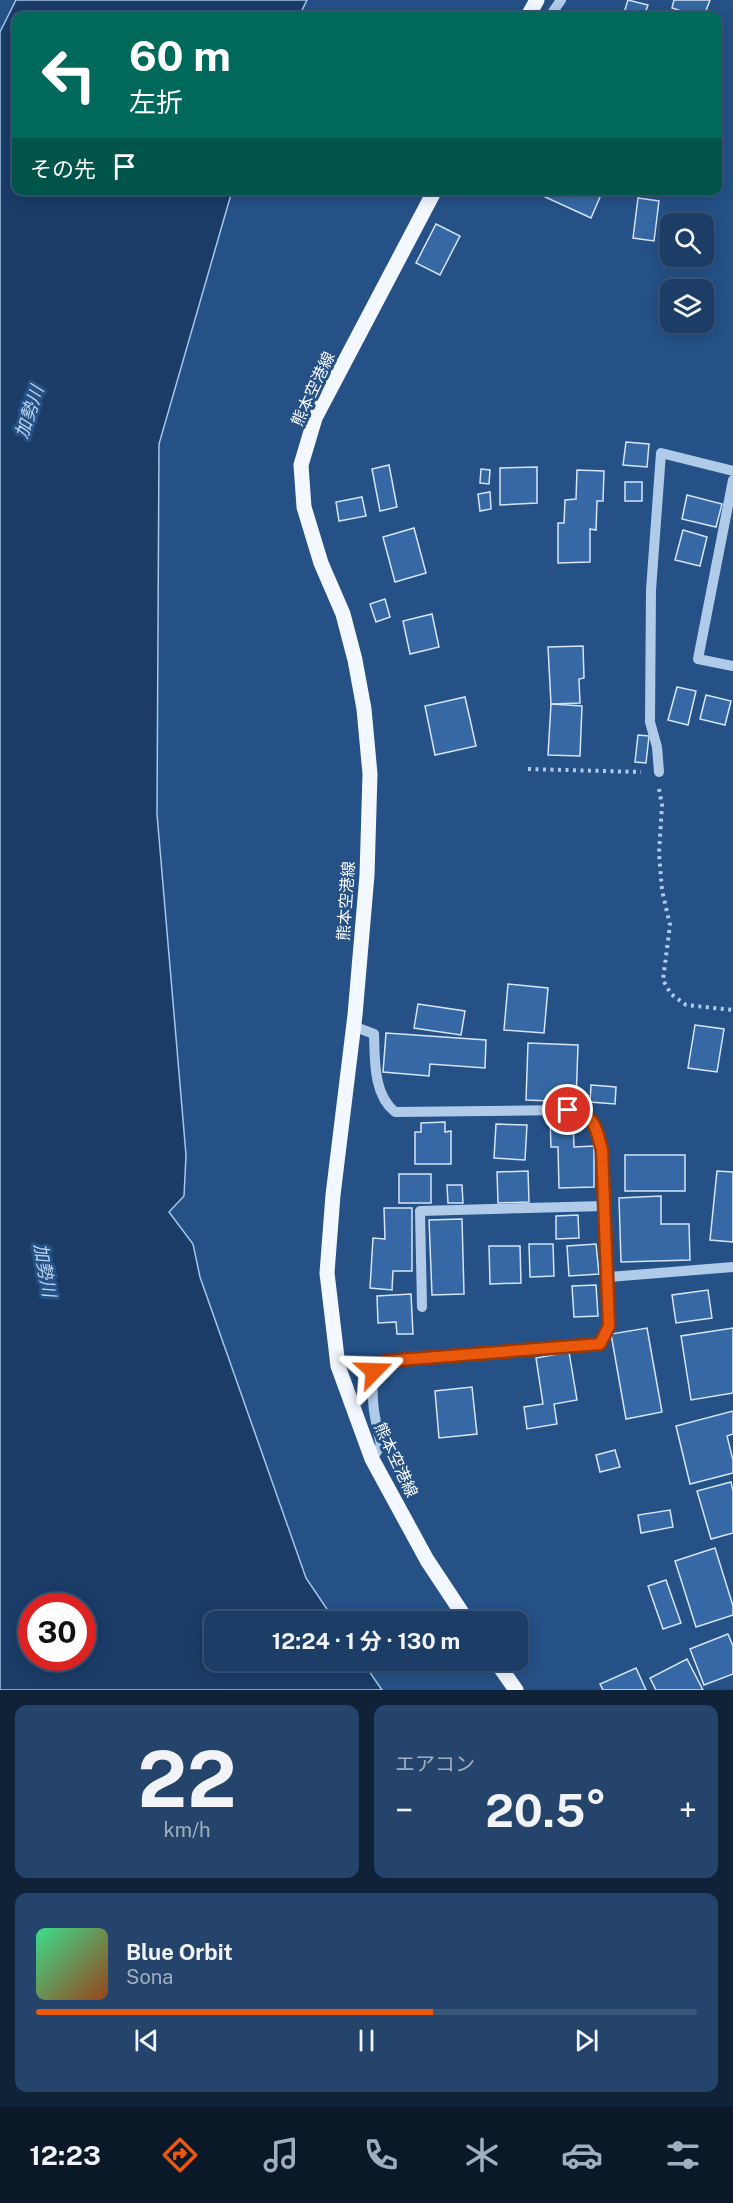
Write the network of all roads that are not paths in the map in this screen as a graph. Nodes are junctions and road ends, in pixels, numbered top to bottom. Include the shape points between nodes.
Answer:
1 (432, 195) edge
2 (733, 471) edge
3 (733, 480) edge
4 (733, 666) edge
5 (659, 772) road end
6 (353, 1026) junction
7 (605, 1206) junction
8 (733, 1267) edge
9 (609, 1277) junction
10 (422, 1306) dead end
11 (372, 1459) junction
12 (461, 1611) edge
13 (503, 1671) edge
14 (516, 1690) edge

1 - 6 main road, 熊本空港線 via 315,418 301,465 304,507 343,614 364,709 370,774 367,875
2 - 5 street via 661,453 651,590 650,722
3 - 4 street via 698,659
6 - 7 street via 374,1034 377,1082 386,1105 395,1112 583,1113 595,1124 602,1150
6 - 11 main road, 熊本空港線 via 327,1274 338,1366
7 - 9 street
7 - 10 street via 420,1211
8 - 9 street
9 - 11 street via 609,1326 600,1344 386,1361 374,1371 372,1384 381,1445
11 - 12 main road, 熊本空港線 via 427,1560
13 - 14 main road

